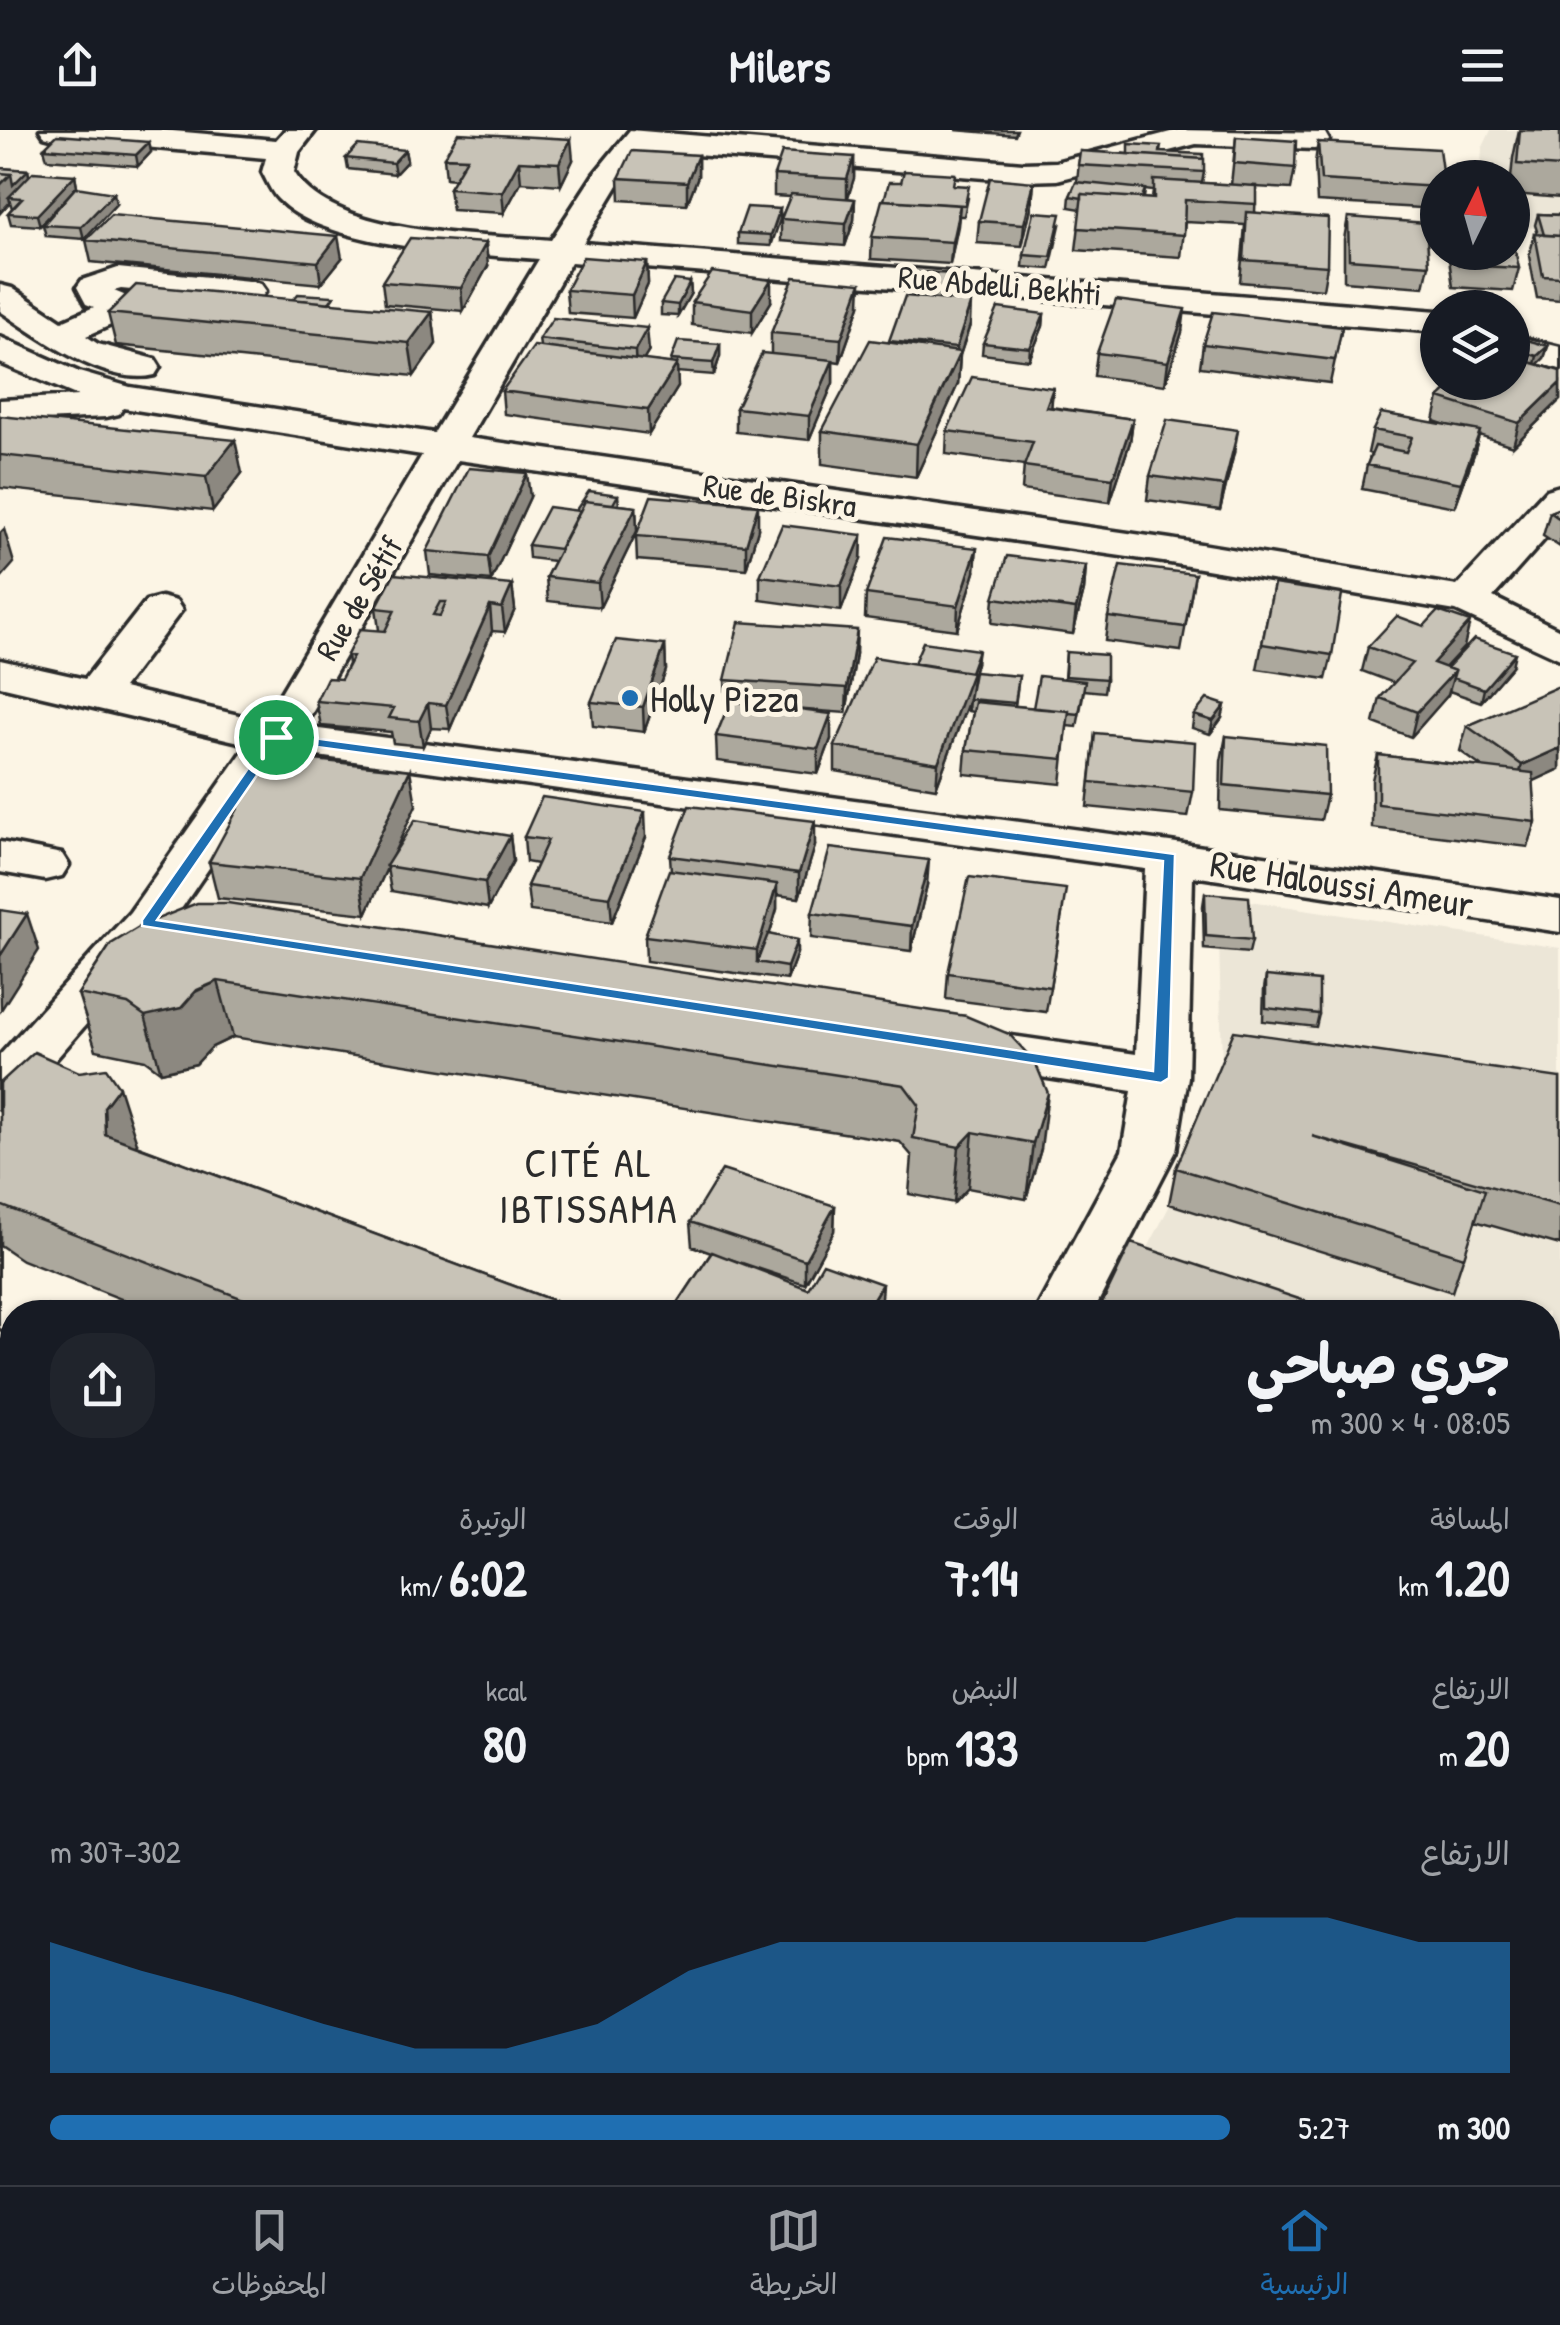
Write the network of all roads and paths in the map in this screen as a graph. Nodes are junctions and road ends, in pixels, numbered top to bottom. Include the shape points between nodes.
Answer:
1 (55, 130) edge
2 (641, 136) edge
3 (292, 140) edge
4 (1314, 140) edge
5 (563, 250) junction
6 (249, 292) edge
7 (0, 295) edge
8 (1420, 322) edge
9 (1530, 330) edge
10 (1560, 333) edge
11 (60, 335) junction
12 (0, 348) edge
13 (1530, 350) edge
14 (1560, 358) edge
15 (149, 402) junction
16 (0, 412) edge
17 (331, 430) junction
18 (442, 448) junction
19 (1560, 498) edge
20 (1467, 600) junction
21 (161, 610) dead end
22 (1560, 646) edge
23 (18, 676) edge
24 (98, 693) junction
25 (0, 710) edge
26 (276, 737) junction
27 (1170, 858) junction
28 (1560, 916) edge
29 (148, 923) junction
30 (206, 932) edge
31 (908, 1039) edge
32 (1161, 1078) junction
33 (0, 1089) edge
34 (0, 1257) edge
35 (91, 1300) edge
36 (1070, 1300) edge

1 - 3 main road
2 - 4 main road via 1024,172 1057,171 1195,135
2 - 5 main road, Rue de Sétif via 604,181
3 - 5 main road, Rue Abdelli Bekhti via 278,172 281,182 315,211 380,230
5 - 8 main road, Rue Abdelli Bekhti
5 - 18 main road, Rue de Sétif
6 - 11 main road via 118,278 94,287 98,297 124,307
7 - 11 main road
9 - 10 main road
11 - 17 main road via 118,363 327,400 338,413
12 - 15 main road, Rue de Biskra via 64,382
13 - 14 main road
15 - 16 main road
15 - 17 main road, Rue de Biskra
17 - 18 main road, Rue de Biskra
18 - 20 main road, Rue de Biskra
18 - 26 main road, Rue de Sétif
19 - 20 main road
20 - 22 main road, Rue de Biskra
21 - 24 main road
23 - 24 main road, Rue Haloussi Ameur
23 - 25 main road
24 - 26 main road, Rue Haloussi Ameur
26 - 27 main road, Rue Haloussi Ameur
26 - 29 main road, Rue de Sétif
27 - 28 main road, Rue Haloussi Ameur
27 - 32 main road
29 - 30 main road
29 - 33 main road, Rue de Sétif
31 - 32 main road
32 - 36 main road via 1149,1151
34 - 35 main road

